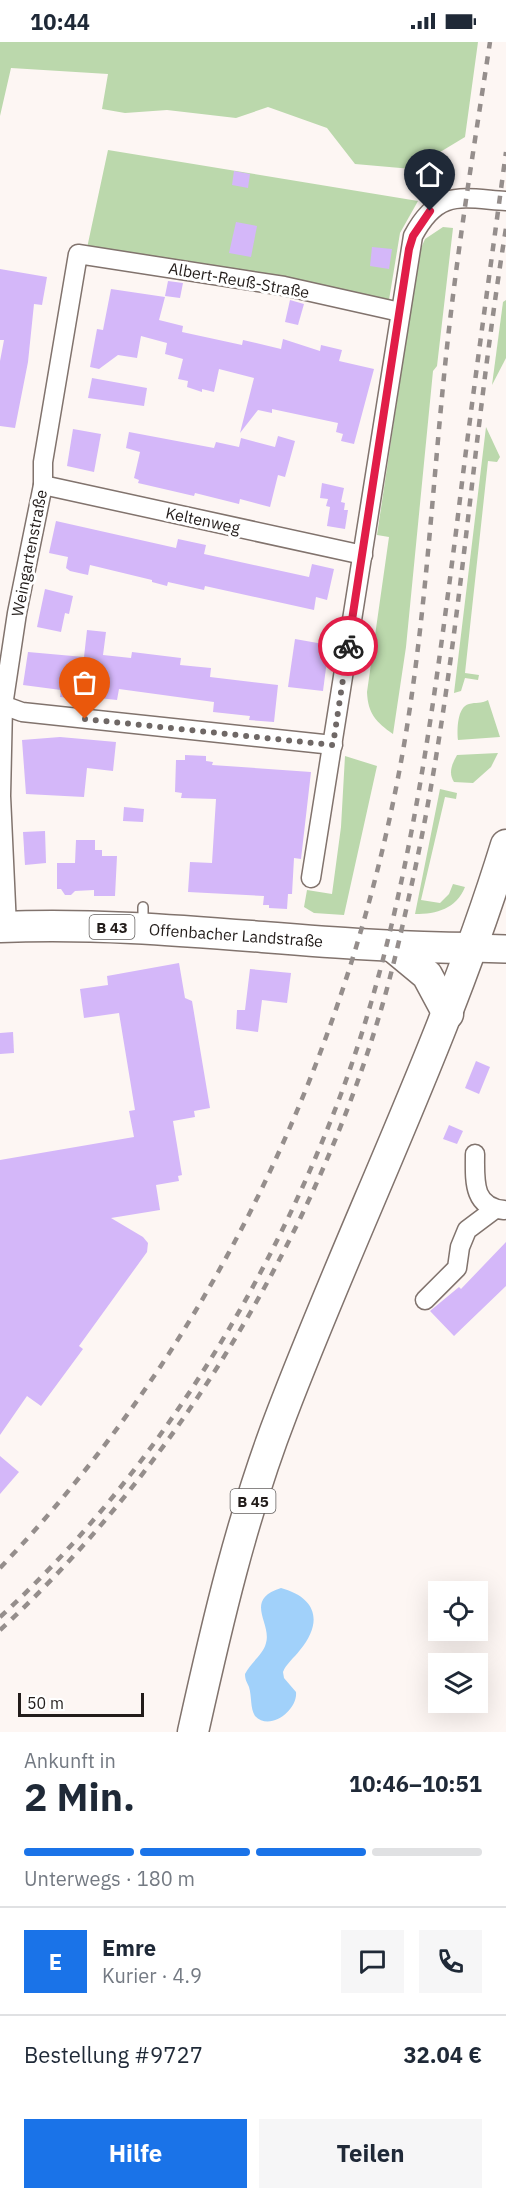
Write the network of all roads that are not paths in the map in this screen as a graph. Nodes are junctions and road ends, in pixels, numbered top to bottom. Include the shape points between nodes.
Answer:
1 (506, 201) edge
2 (78, 254) joint
3 (400, 312) junction
4 (43, 485) junction
5 (363, 555) junction
6 (1, 705) edge
7 (333, 745) junction
8 (506, 845) edge
9 (311, 878) dead end
10 (4, 927) edge
11 (392, 946) junction
12 (473, 948) junction
13 (506, 949) edge
14 (448, 1014) junction
15 (475, 1154) dead end
16 (500, 1210) edge
17 (425, 1300) dead end
18 (193, 1732) edge

1 - 3 street via 458,197 440,203 421,221 409,249
2 - 3 street, Albert-Reuß-Straße via 284,286
2 - 4 street, Weingartenstraße via 43,462
3 - 5 street
4 - 5 street, Keltenweg
4 - 6 street, Weingartenstraße
5 - 7 street
6 - 7 street via 22,712 147,732
6 - 10 street, Weingartenstraße
7 - 9 street
8 - 12 main road
10 - 11 main road, Offenbacher Landstraße / B 43 via 143,918
11 - 12 main road, Offenbacher Landstraße / B 43
11 - 14 main road via 427,975
12 - 13 main road
12 - 14 main road, B 45
14 - 18 main road, B 45 via 281,1414 230,1574
15 - 16 street via 477,1191 483,1203
16 - 17 street via 467,1230 457,1268

